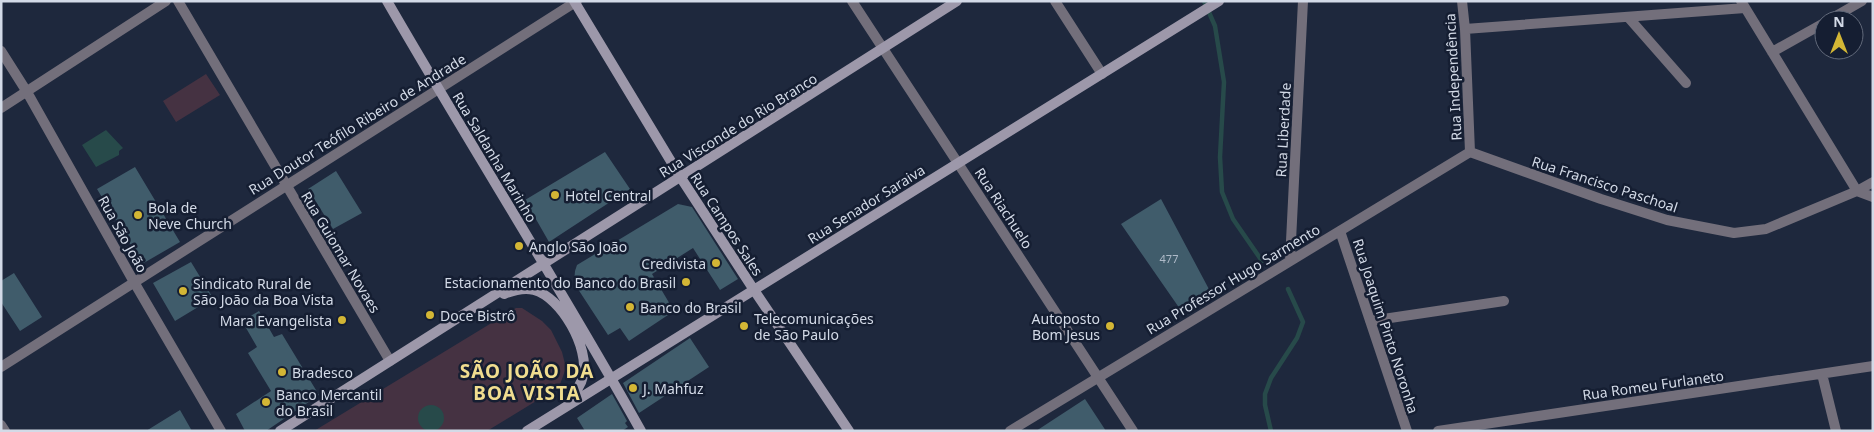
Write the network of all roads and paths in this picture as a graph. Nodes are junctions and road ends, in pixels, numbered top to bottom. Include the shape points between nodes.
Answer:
1 (166, 1) edge
2 (178, 1) edge
3 (388, 1) edge
4 (852, 1) edge
5 (957, 1) edge
6 (1055, 1) edge
7 (1219, 1) edge
8 (1303, 1) edge
9 (1462, 1) edge
10 (1862, 1) edge
11 (575, 2) edge
12 (1743, 5) edge
13 (1846, 10) edge
14 (1628, 17) junction
15 (1465, 29) junction
16 (1814, 29) edge
17 (883, 48) junction
18 (1, 51) edge
19 (1772, 52) junction
20 (1102, 74) junction
21 (1686, 83) dead end
22 (438, 89) junction
23 (27, 92) junction
24 (1, 108) edge
25 (1470, 152) junction
26 (959, 163) junction
27 (680, 178) junction
28 (1873, 182) edge
29 (286, 186) junction
30 (1857, 191) junction
31 (1873, 197) edge
32 (1340, 231) junction
33 (1290, 261) junction
34 (544, 264) junction
35 (134, 282) junction
36 (754, 290) junction
37 (490, 298) junction
38 (1504, 301) dead end
39 (1370, 321) junction
40 (390, 361) junction
41 (1873, 366) edge
42 (1, 367) edge
43 (1822, 374) junction
44 (612, 378) junction
45 (1097, 378) junction
46 (562, 409) junction
47 (1, 425) edge
48 (5, 431) edge
49 (221, 431) edge
50 (280, 431) edge
51 (527, 431) edge
52 (641, 431) edge
53 (849, 431) edge
54 (1010, 431) edge
55 (1133, 431) edge
56 (1406, 431) edge
57 (1438, 431) edge
58 (1836, 431) edge

1 - 23 street
2 - 29 street, Rua Guiomar Novaes
3 - 22 main road, Rua Saldanha Marinho
4 - 17 street, Rua Riachuelo
5 - 17 main road, Rua Visconde do Rio Branco
6 - 20 street
7 - 20 main road, Rua Senador Saraiva
8 - 33 street, Rua Liberdade
9 - 15 street, Rua Independência
10 - 13 street
11 - 22 street, Rua Doutor Teófilo Ribeiro de Andrade
11 - 27 main road, Rua Campos Sales
12 - 14 street
12 - 19 street
14 - 15 street
14 - 21 street
15 - 25 street, Rua Independência
16 - 19 street
17 - 26 street, Rua Riachuelo
17 - 27 main road, Rua Visconde do Rio Branco
18 - 23 street, Rua São João
19 - 30 street
20 - 26 main road, Rua Senador Saraiva
22 - 29 street, Rua Doutor Teófilo Ribeiro de Andrade
22 - 34 main road, Rua Saldanha Marinho
23 - 24 street
23 - 35 street, Rua São João
25 - 30 street, Rua Francisco Paschoal via 1667,220 1734,233 1766,229
25 - 32 street, Rua Professor Hugo Sarmento
26 - 36 main road, Rua Senador Saraiva
26 - 45 street, Rua Riachuelo
27 - 34 main road, Rua Visconde do Rio Branco
27 - 36 main road, Rua Campos Sales
28 - 30 street, Rua Francisco Paschoal
29 - 35 street, Rua Doutor Teófilo Ribeiro de Andrade
29 - 40 street, Rua Guiomar Novaes
30 - 31 street
32 - 33 street, Rua Professor Hugo Sarmento
32 - 39 street, Rua Joaquim Pinto Noronha
33 - 45 street, Rua Professor Hugo Sarmento
34 - 37 main road, Rua Visconde do Rio Branco
34 - 44 main road, Rua Saldanha Marinho
35 - 42 street, Rua Doutor Teófilo Ribeiro de Andrade
35 - 49 street, Rua São João
36 - 44 main road, Rua Senador Saraiva
36 - 53 main road, Rua Campos Sales
37 - 40 main road, Rua Visconde do Rio Branco
37 - 46 main road via 520,288 534,290 556,304 575,332 582,352 584,374 577,391
38 - 39 street
39 - 56 street, Rua Joaquim Pinto Noronha
40 - 50 main road, Rua Visconde do Rio Branco
41 - 43 street, Rua Romeu Furlaneto
43 - 57 street, Rua Romeu Furlaneto
43 - 58 street
44 - 46 main road, Rua Senador Saraiva
44 - 52 main road, Rua Saldanha Marinho
45 - 54 street, Rua Professor Hugo Sarmento
45 - 55 street, Rua Riachuelo
46 - 51 main road, Rua Senador Saraiva
47 - 48 street

